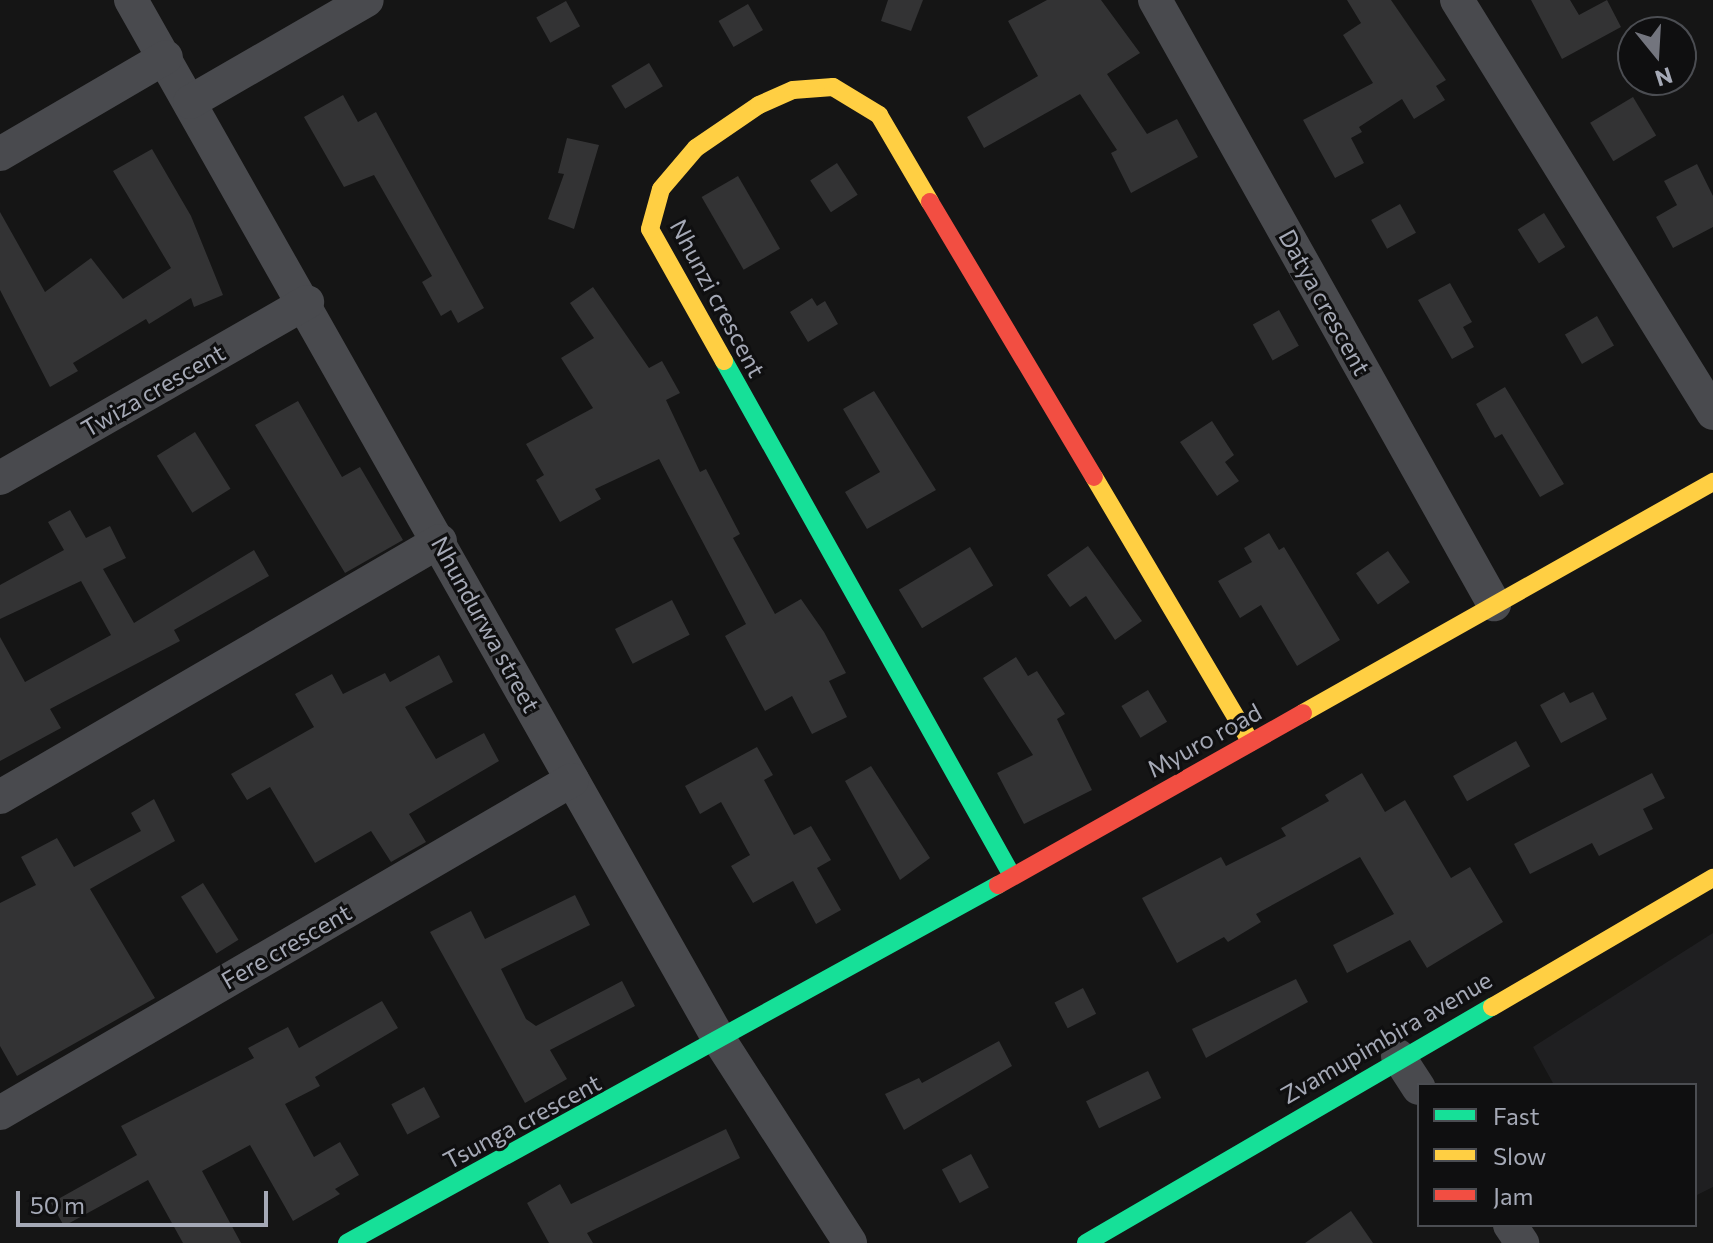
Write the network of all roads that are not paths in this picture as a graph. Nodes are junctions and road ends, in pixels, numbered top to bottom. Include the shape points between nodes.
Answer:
1 (131, 0) edge
2 (367, 0) edge
3 (1155, 0) edge
4 (1457, 0) edge
5 (166, 57) junction
6 (190, 102) junction
7 (0, 154) edge
8 (307, 302) junction
9 (1713, 413) edge
10 (0, 478) edge
11 (1713, 482) edge
12 (440, 541) junction
13 (1494, 604) junction
14 (1251, 742) junction
15 (572, 780) junction
16 (0, 797) edge
17 (1011, 874) junction
18 (1713, 878) edge
19 (720, 1041) junction
20 (1398, 1056) junction
21 (1417, 1085) edge
22 (0, 1113) edge
23 (347, 1243) edge
24 (850, 1243) edge
25 (1086, 1243) edge

1 - 5 street, Nhundurwa street
2 - 6 street
3 - 13 street, Datya crescent
4 - 9 street
5 - 6 street, Nhundurwa street
5 - 7 street
6 - 8 street, Nhundurwa street
8 - 10 street, Twiza crescent
8 - 12 street, Nhundurwa street
11 - 13 street, Myuro road
12 - 15 street, Nhundurwa street
12 - 16 street
13 - 14 street, Myuro road
14 - 17 street, Myuro road
14 - 17 street, Nhunzi crescent via 879,115 833,87 793,90 759,105 696,148 661,189 650,229
15 - 19 street, Nhundurwa street
15 - 22 street, Fere crescent
17 - 19 street, Myuro road
18 - 20 street, Zvamupimbira avenue
19 - 23 street, Tsunga crescent
19 - 24 street, Nhundurwa street
20 - 21 street
20 - 25 street, Zvamupimbira avenue

